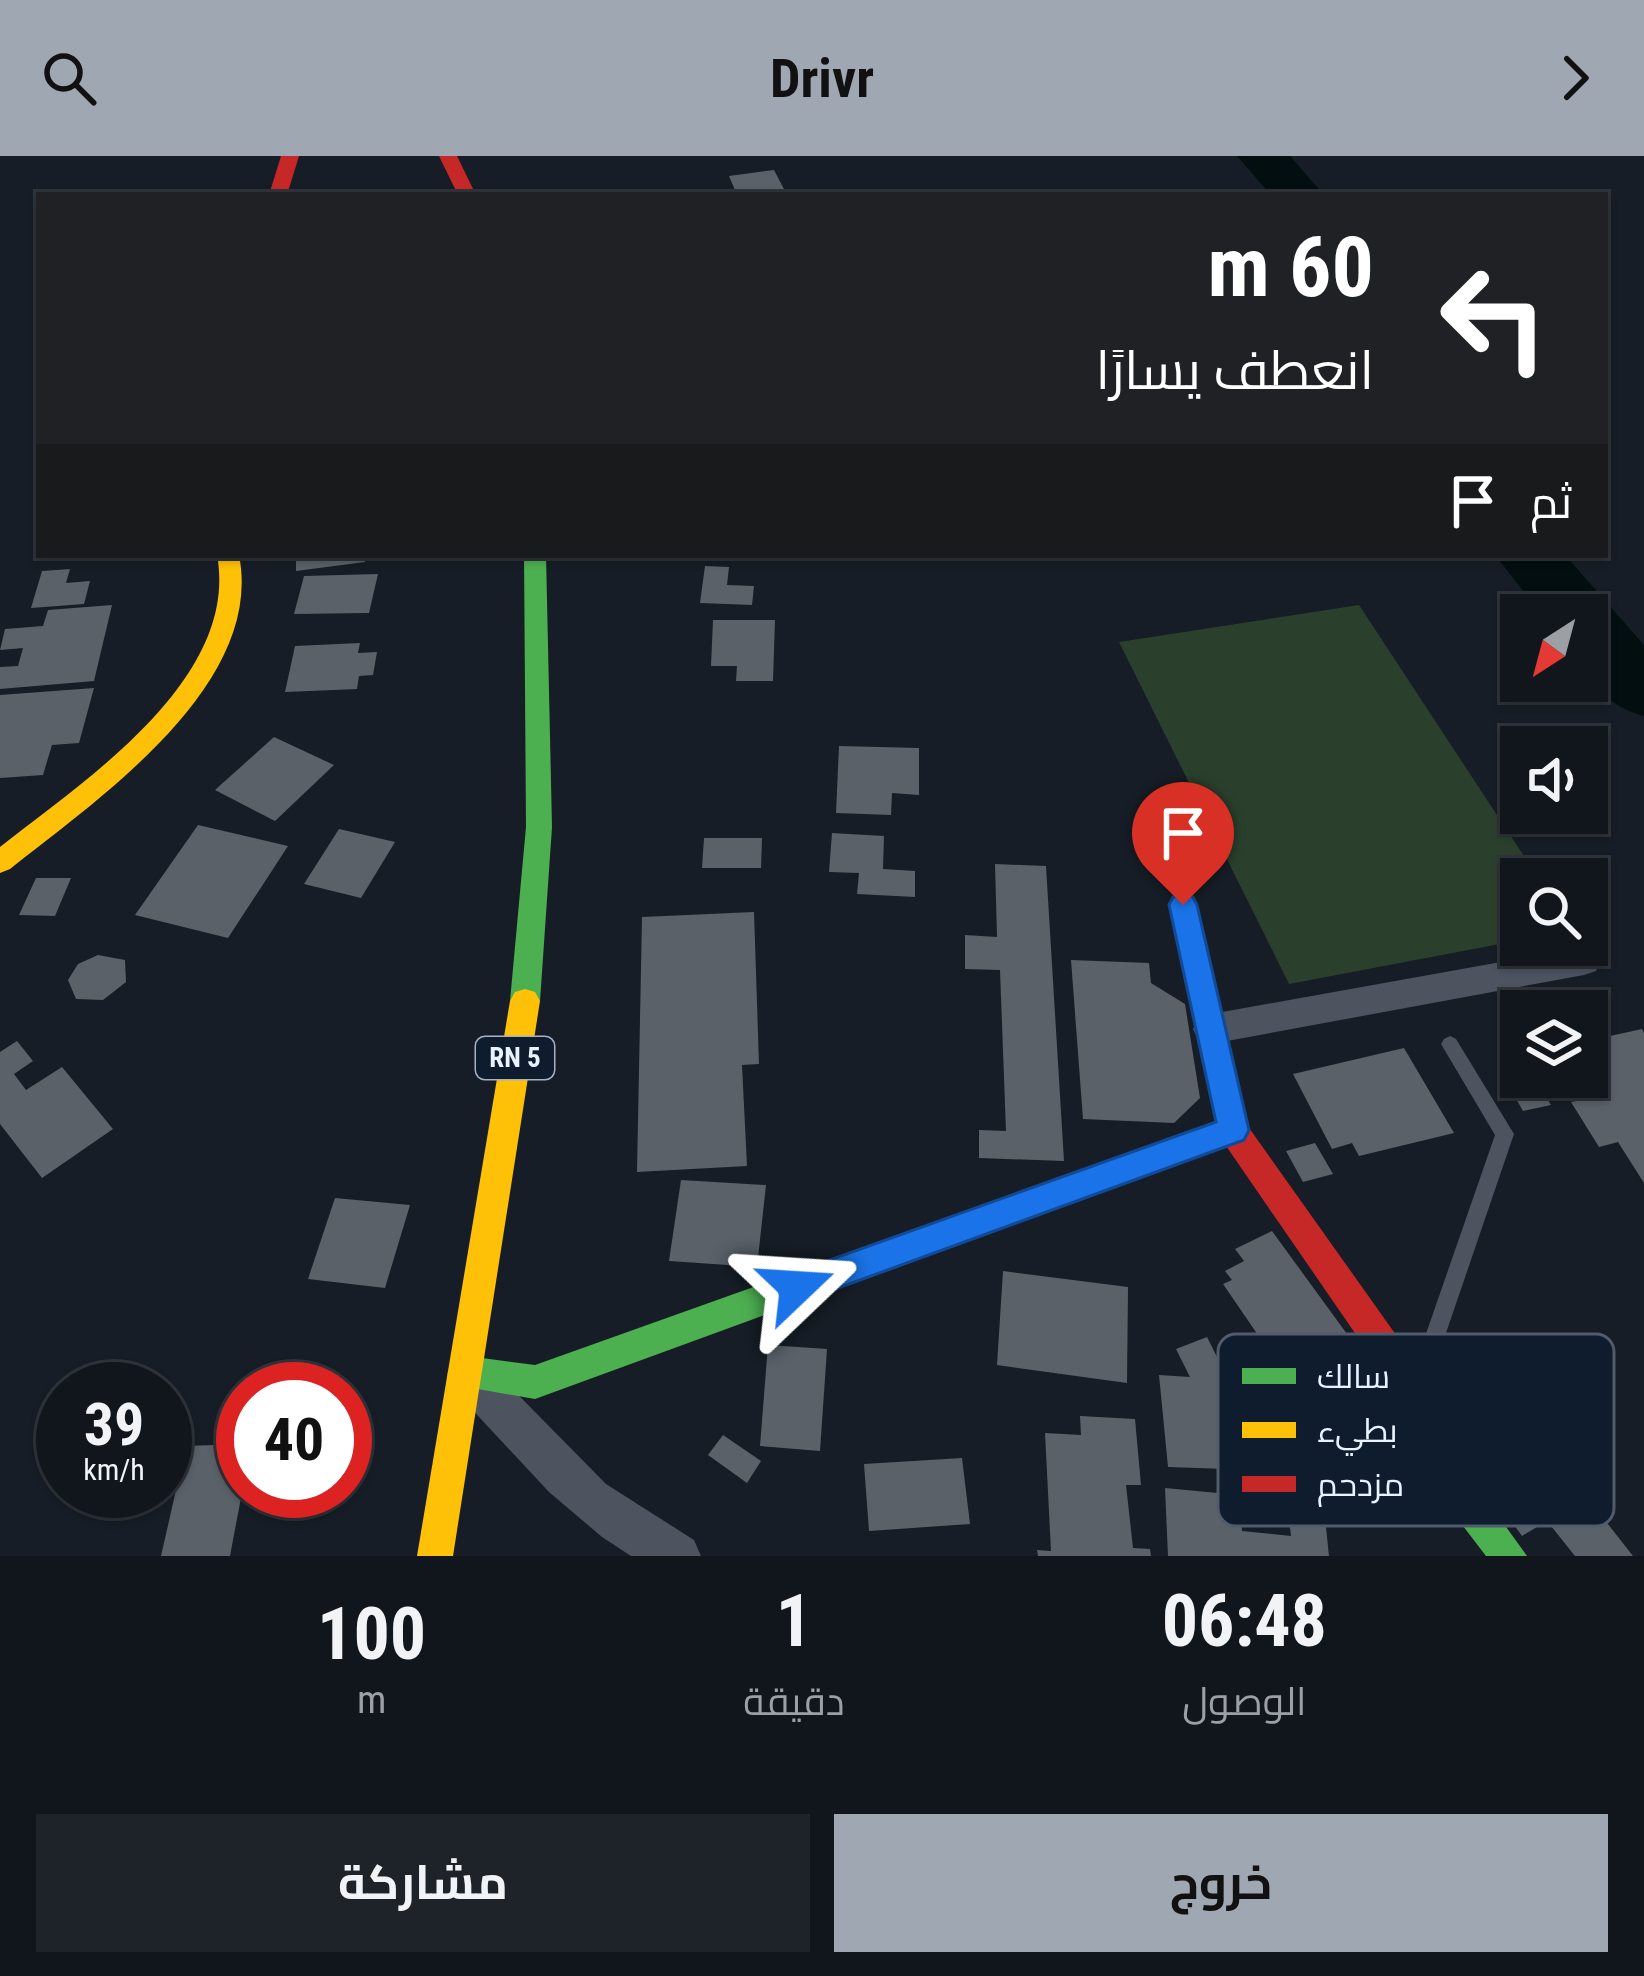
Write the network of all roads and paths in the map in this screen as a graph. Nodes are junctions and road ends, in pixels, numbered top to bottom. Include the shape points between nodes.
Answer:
1 (290, 156) edge
2 (448, 156) edge
3 (279, 192) edge
4 (466, 192) edge
5 (228, 558) edge
6 (535, 558) edge
7 (0, 862) edge
8 (1183, 905) dead end
9 (1562, 966) edge
10 (1211, 1029) junction
11 (1450, 1044) dead end
12 (1233, 1130) junction
13 (1375, 1334) edge
14 (1436, 1334) edge
15 (467, 1373) junction
16 (1486, 1526) edge
17 (435, 1556) edge
18 (678, 1556) edge
19 (1509, 1556) edge

1 - 3 main road
2 - 4 main road
5 - 7 main road via 233,591 209,658 165,721
6 - 15 main road, RN 5 via 539,827 528,982
8 - 10 main road
9 - 10 street
10 - 12 main road
11 - 14 lane via 1505,1134
12 - 13 main road
12 - 15 main road via 535,1382
15 - 17 main road, RN 5
15 - 18 street via 560,1475 641,1540
16 - 19 main road

